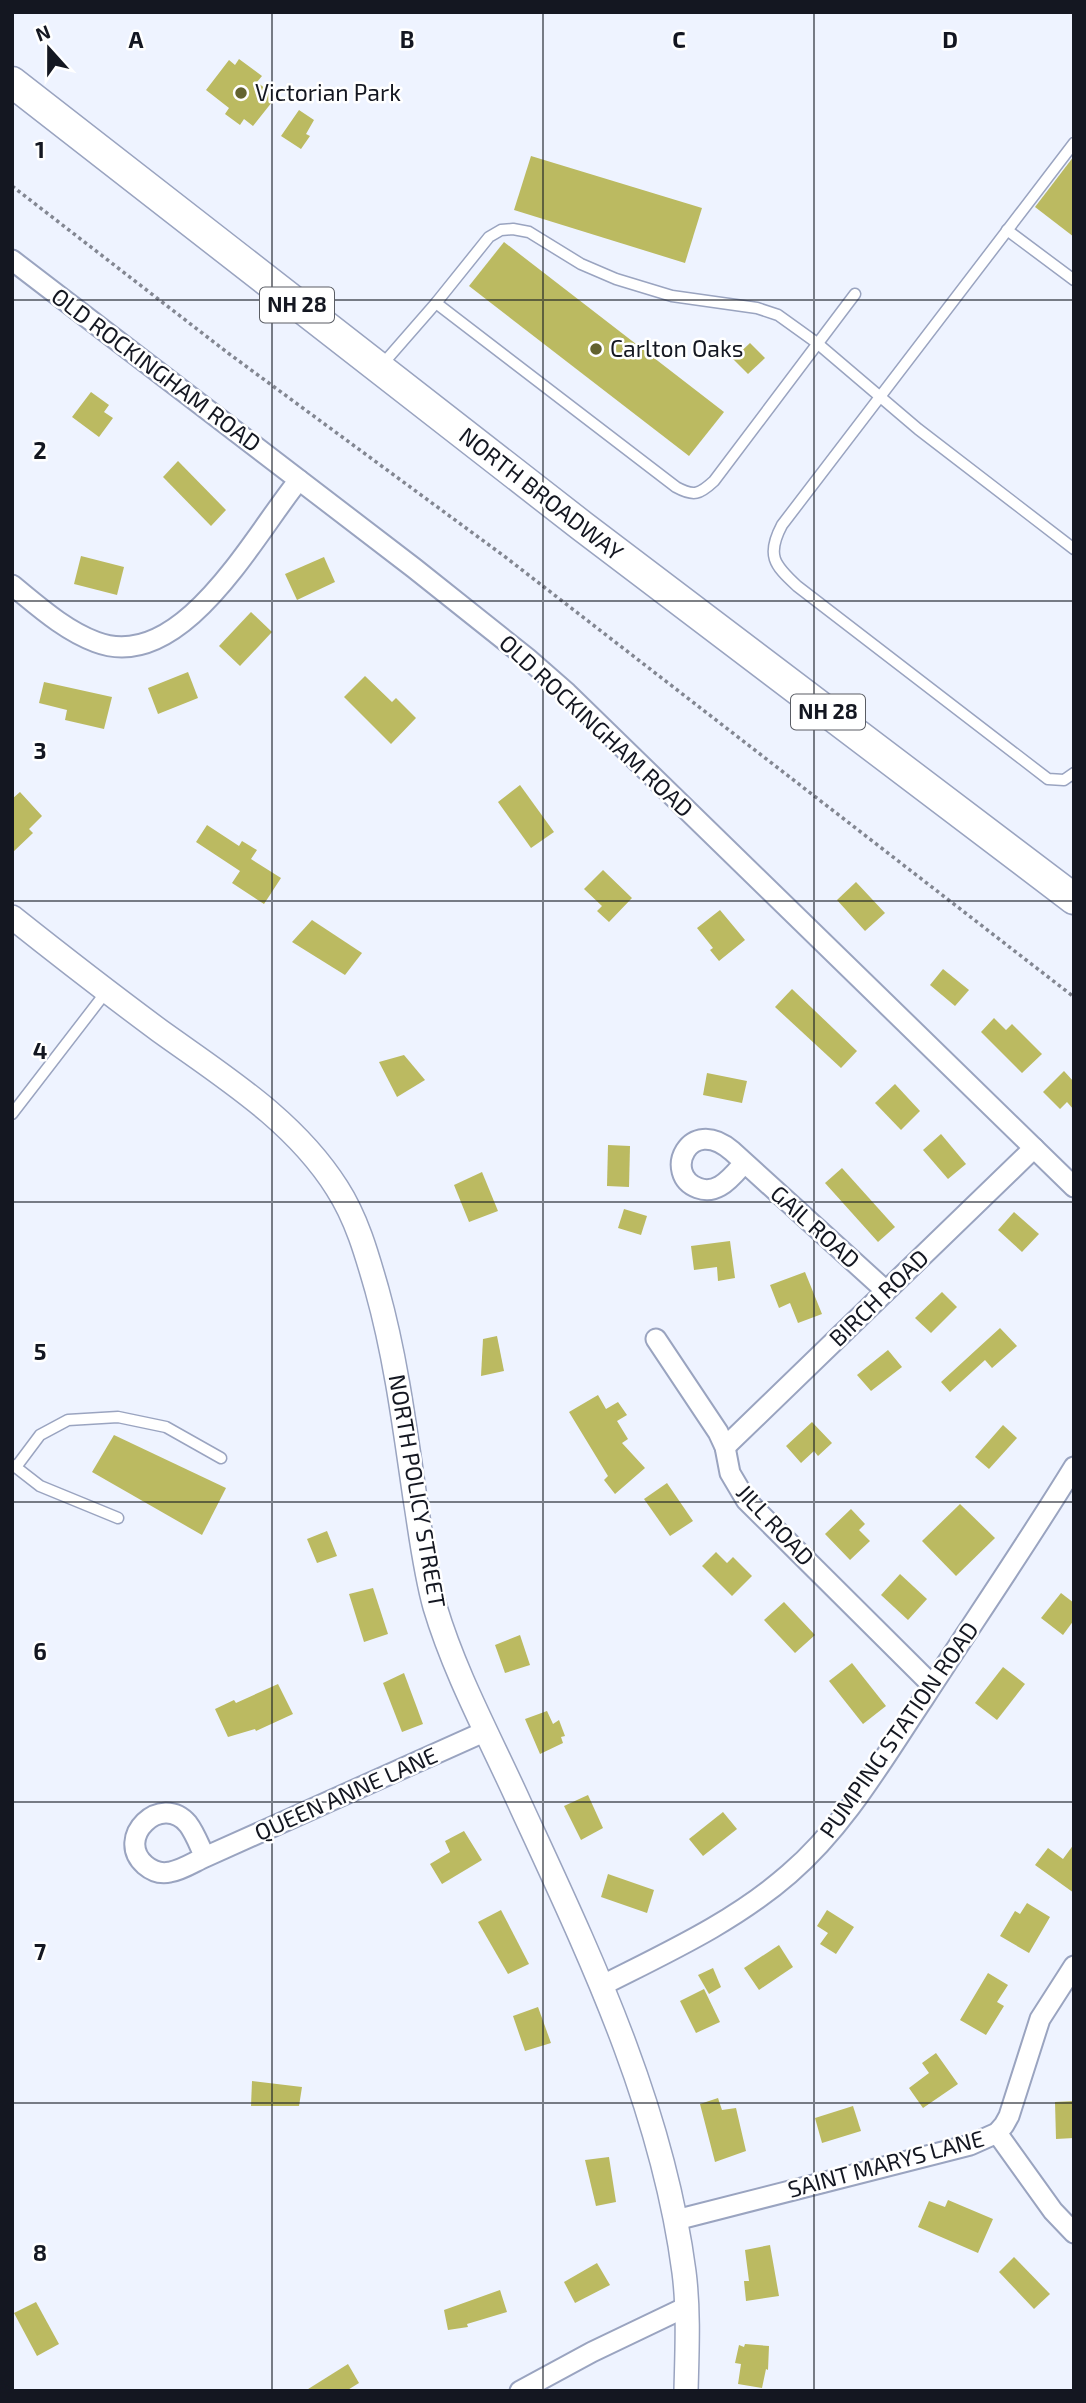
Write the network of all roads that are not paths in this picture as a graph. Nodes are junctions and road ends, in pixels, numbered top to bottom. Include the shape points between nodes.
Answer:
1 (12, 82) edge
2 (1074, 143) edge
3 (1007, 230) junction
4 (12, 260) edge
5 (1074, 280) edge
6 (855, 294) dead end
7 (436, 303) junction
8 (817, 343) junction
9 (378, 369) junction
10 (880, 396) junction
11 (299, 480) junction
12 (1074, 549) edge
13 (12, 585) edge
14 (1074, 773) edge
15 (1074, 899) edge
16 (12, 917) edge
17 (106, 991) junction
18 (12, 1115) edge
19 (1034, 1148) junction
20 (744, 1163) dead end
21 (1074, 1187) edge
22 (886, 1291) junction
23 (656, 1339) dead end
24 (725, 1447) junction
25 (221, 1458) dead end
26 (14, 1466) edge
27 (1074, 1467) edge
28 (118, 1518) dead end
29 (932, 1685) junction
30 (486, 1731) junction
31 (205, 1857) dead end
32 (1074, 1966) edge
33 (603, 1985) junction
34 (997, 2133) junction
35 (676, 2220) junction
36 (1074, 2233) edge
37 (686, 2307) junction
38 (520, 2391) edge
39 (686, 2391) edge

1 - 9 main road, NORTH BROADWAY / NH 28
2 - 3 lane
3 - 5 lane
3 - 10 lane
4 - 11 street, OLD ROCKINGHAM ROAD
6 - 8 lane
7 - 8 lane via 489,237 513,229 528,232 580,264 616,279 672,296 778,315
7 - 8 lane via 688,494 702,492 714,481
7 - 9 lane
8 - 10 lane
9 - 15 main road, NORTH BROADWAY / NH 28
10 - 12 lane
10 - 14 lane via 782,525 775,539 775,563 797,586 1048,779 1064,779
11 - 13 street via 208,599 174,629 139,645 99,643 64,625
11 - 19 street, OLD ROCKINGHAM ROAD via 567,693
16 - 17 street, NORTH POLICY STREET
17 - 18 lane
17 - 30 street, NORTH POLICY STREET via 275,1116 320,1164 353,1217 391,1345 429,1584
19 - 21 street, OLD ROCKINGHAM ROAD
19 - 22 street, BIRCH ROAD
20 - 22 street, GAIL ROAD
22 - 24 street, BIRCH ROAD
23 - 24 street, JILL ROAD
24 - 29 street, JILL ROAD via 730,1473 746,1500
25 - 26 lane via 166,1427 118,1417 68,1420 40,1435
26 - 28 lane via 40,1486
27 - 29 street, PUMPING STATION ROAD
29 - 33 street, PUMPING STATION ROAD via 870,1780 827,1836 790,1874 711,1930
30 - 31 street, QUEEN ANNE LANE
30 - 33 street, NORTH POLICY STREET
32 - 34 street, SAINT MARYS LANE via 1040,2019 1009,2116
33 - 35 street, NORTH POLICY STREET via 649,2111
34 - 35 street, SAINT MARYS LANE via 970,2145
34 - 36 street
35 - 37 street, NORTH POLICY STREET
37 - 38 street
37 - 39 street, NORTH POLICY STREET

